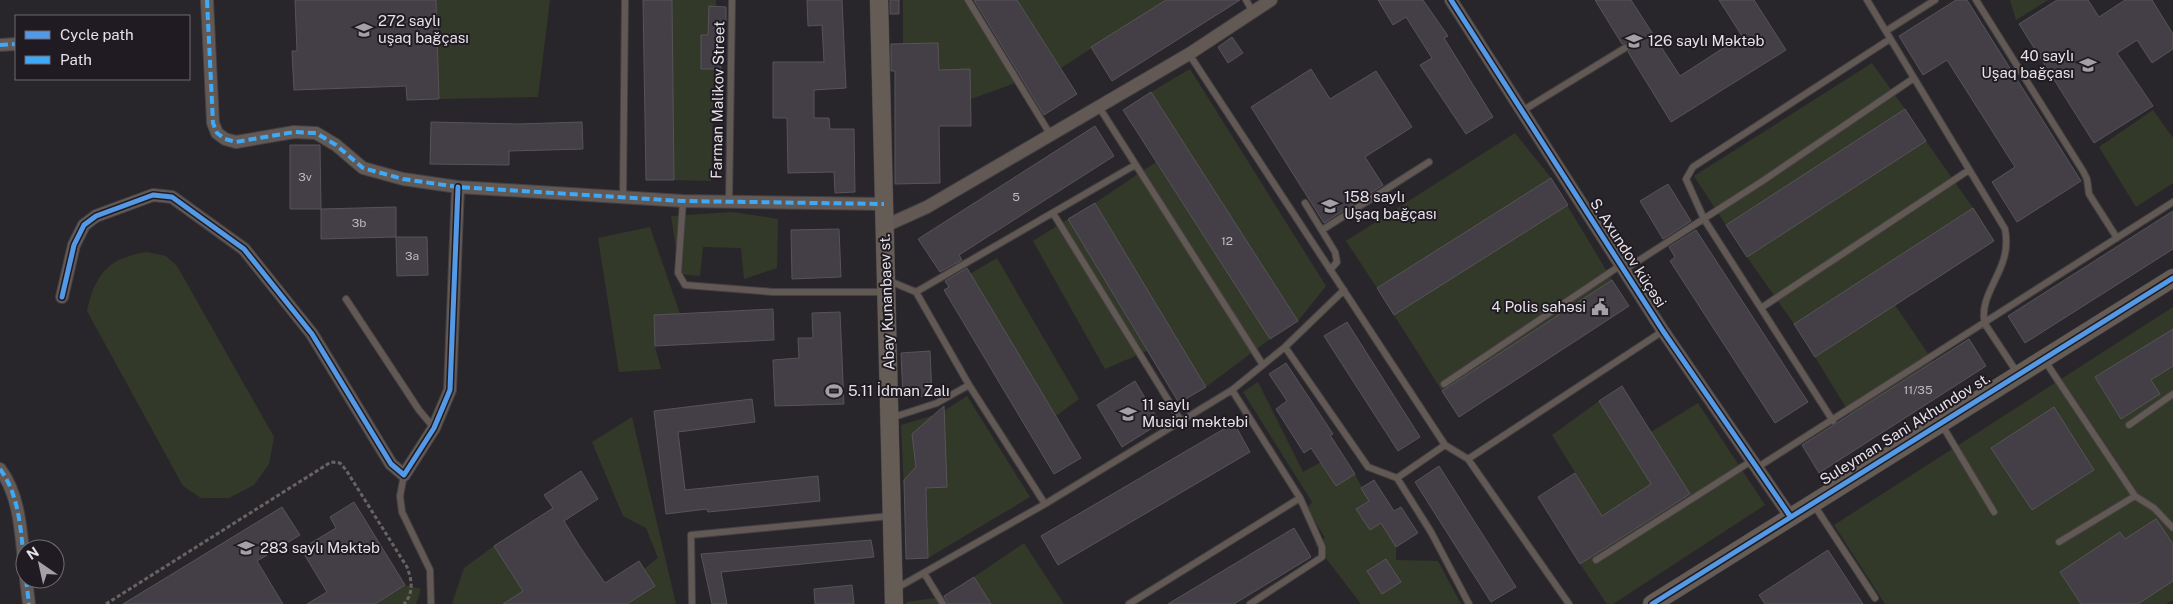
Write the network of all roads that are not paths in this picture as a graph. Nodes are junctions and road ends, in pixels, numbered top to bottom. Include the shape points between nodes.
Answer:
1 (207, 0) edge
2 (625, 0) edge
3 (732, 0) edge
4 (879, 0) edge
5 (968, 0) edge
6 (1246, 0) edge
7 (1271, 0) edge
8 (1451, 0) edge
9 (1867, 0) edge
10 (1935, 0) edge
11 (1976, 0) edge
12 (1253, 12) junction
13 (1886, 31) junction
14 (1890, 38) junction
15 (15, 44) edge
16 (0, 45) edge
17 (1625, 48) dead end
18 (1189, 54) junction
19 (1914, 78) junction
20 (1098, 106) junction
21 (1522, 111) junction
22 (1050, 134) junction
23 (1429, 162) dead end
24 (1135, 165) junction
25 (1969, 170) junction
26 (458, 187) junction
27 (623, 198) junction
28 (683, 201) junction
29 (729, 201) junction
30 (2173, 202) edge
31 (1305, 203) dead end
32 (884, 204) junction
33 (1053, 213) junction
34 (1704, 218) junction
35 (885, 226) junction
36 (1322, 230) junction
37 (2117, 238) junction
38 (1623, 267) junction
39 (1330, 270) junction
40 (2173, 278) edge
41 (886, 286) junction
42 (1344, 290) junction
43 (916, 292) junction
44 (62, 296) dead end
45 (346, 300) dead end
46 (1760, 308) junction
47 (1985, 324) junction
48 (1663, 331) junction
49 (1285, 347) junction
50 (2043, 358) junction
51 (1263, 365) junction
52 (2018, 374) junction
53 (1444, 384) dead end
54 (969, 385) junction
55 (1232, 390) junction
56 (2173, 394) edge
57 (890, 419) junction
58 (1181, 421) junction
59 (1833, 421) junction
60 (1940, 422) junction
61 (2129, 425) dead end
62 (434, 428) junction
63 (1445, 445) junction
64 (1468, 459) junction
65 (1756, 464) junction
66 (0, 469) edge
67 (404, 475) junction
68 (1397, 478) junction
69 (2135, 496) junction
70 (1300, 498) junction
71 (1812, 502) junction
72 (1045, 504) junction
73 (1994, 512) dead end
74 (892, 516) junction
75 (1790, 516) junction
76 (2173, 528) edge
77 (21, 539) edge
78 (2059, 542) dead end
79 (1596, 560) dead end
80 (924, 573) junction
81 (27, 589) edge
82 (894, 597) edge
83 (1874, 598) dead end
84 (29, 604) edge
85 (430, 604) edge
86 (692, 604) edge
87 (943, 604) edge
88 (1129, 604) edge
89 (1250, 604) edge
90 (1469, 604) edge
91 (1570, 604) edge
92 (1652, 604) edge

1 - 26 street via 213,123 221,136 236,142 294,132 316,133 363,168 403,179
2 - 27 lane
3 - 29 lane, Farman Malikov Street
4 - 32 street, Abay Kunanbaev st.
5 - 22 lane
6 - 12 lane
7 - 12 street
8 - 21 street, S. Axundov küçəsi
9 - 13 lane
10 - 13 lane
11 - 37 lane via 2083,171 2089,194
12 - 18 street
13 - 14 lane
14 - 19 lane
14 - 34 lane via 1693,167 1686,179
15 - 16 street
17 - 21 lane
18 - 20 street
18 - 39 lane
19 - 25 lane
19 - 34 lane
20 - 22 street
20 - 24 lane
21 - 38 street, S. Axundov küçəsi
22 - 35 street via 927,207
23 - 36 lane
24 - 33 lane
24 - 51 lane
25 - 46 lane
25 - 47 lane via 2005,229 2007,244 2004,260 1984,304
26 - 27 street
26 - 62 street via 450,390
27 - 28 street
28 - 29 street
28 - 41 lane via 678,273 685,284 774,292
29 - 32 street
30 - 37 lane
31 - 36 lane
32 - 35 street, Abay Kunanbaev st.
33 - 43 lane
33 - 58 lane
34 - 38 lane
34 - 46 lane
35 - 41 street, Abay Kunanbaev st.
36 - 39 lane via 1337,262
37 - 47 lane
38 - 48 street, S. Axundov küçəsi
38 - 53 lane
39 - 42 lane
40 - 50 street, Suleyman Sani Akhundov st.
41 - 43 lane
41 - 57 street, Abay Kunanbaev st.
42 - 49 lane
42 - 63 lane
43 - 54 lane
44 - 67 street via 74,245 84,225 96,216 153,194 172,197 244,249 312,334 391,464
45 - 62 lane
46 - 59 lane
47 - 52 lane
47 - 59 lane
48 - 64 lane
48 - 65 street, S. Axundov küçəsi
49 - 51 lane
49 - 68 lane via 1368,468
50 - 52 street, Suleyman Sani Akhundov st.
50 - 69 lane
51 - 55 lane
52 - 60 street, Suleyman Sani Akhundov st.
54 - 57 lane via 937,403
54 - 72 lane
55 - 58 lane
55 - 70 lane
56 - 61 lane
57 - 74 street, Abay Kunanbaev st.
58 - 72 lane
59 - 65 lane
60 - 71 street, Suleyman Sani Akhundov st.
60 - 73 lane
62 - 67 street
63 - 64 lane
63 - 68 lane
64 - 91 lane
65 - 75 street, S. Axundov küçəsi
65 - 79 lane
66 - 77 street via 11,490
67 - 85 lane via 400,496 402,512 430,570
68 - 90 lane
69 - 76 lane via 2154,508
69 - 78 lane
70 - 88 lane
70 - 89 lane via 1322,547 1322,557
71 - 75 street, Suleyman Sani Akhundov st.
71 - 83 lane
72 - 80 lane
74 - 82 street, Abay Kunanbaev st.
74 - 86 lane via 691,535
75 - 92 street, Suleyman Sani Akhundov st.
80 - 82 lane
80 - 87 lane
81 - 84 street

